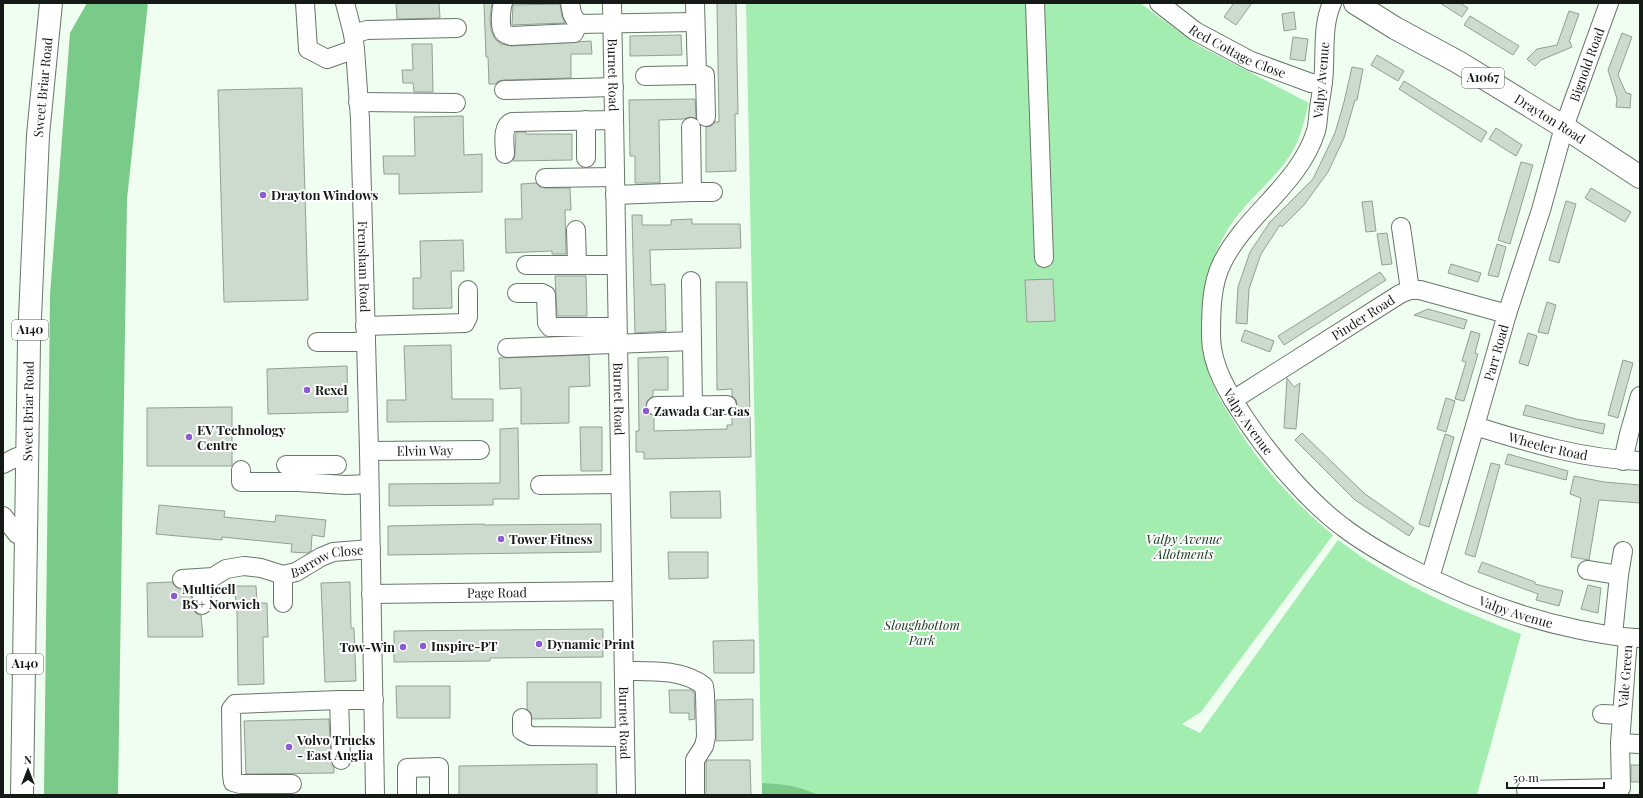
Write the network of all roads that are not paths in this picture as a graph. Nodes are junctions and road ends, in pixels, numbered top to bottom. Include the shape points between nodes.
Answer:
1 (51, 3) edge
2 (305, 3) edge
3 (344, 3) edge
4 (503, 3) edge
5 (570, 3) edge
6 (612, 3) edge
7 (695, 3) edge
8 (1035, 3) edge
9 (1159, 3) edge
10 (1332, 3) edge
11 (1355, 3) edge
12 (1609, 3) edge
13 (694, 22) junction
14 (578, 24) junction
15 (613, 24) junction
16 (457, 28) dead end
17 (354, 41) junction
18 (697, 75) junction
19 (645, 76) dead end
20 (1323, 83) junction
21 (614, 87) junction
22 (504, 90) dead end
23 (358, 102) junction
24 (456, 103) dead end
25 (586, 120) junction
26 (614, 120) junction
27 (1564, 127) junction
28 (505, 154) dead end
29 (586, 158) dead end
30 (615, 177) junction
31 (1640, 177) edge
32 (545, 178) dead end
33 (692, 192) junction
34 (712, 192) dead end
35 (615, 195) junction
36 (1401, 227) dead end
37 (576, 230) dead end
38 (1044, 258) dead end
39 (526, 265) dead end
40 (577, 265) junction
41 (616, 265) junction
42 (691, 281) dead end
43 (468, 290) dead end
44 (1410, 290) junction
45 (517, 293) dead end
46 (1507, 314) junction
47 (366, 334) junction
48 (617, 335) junction
49 (692, 341) junction
50 (317, 342) dead end
51 (508, 348) dead end
52 (1640, 396) edge
53 (1233, 400) junction
54 (727, 405) dead end
55 (656, 406) dead end
56 (693, 406) junction
57 (1475, 426) junction
58 (480, 450) dead end
59 (369, 451) junction
60 (28, 457) junction
61 (1632, 461) edge
62 (3, 464) edge
63 (286, 464) dead end
64 (337, 464) dead end
65 (314, 473) junction
66 (246, 476) dead end
67 (369, 484) junction
68 (620, 484) junction
69 (540, 485) dead end
70 (3, 516) edge
71 (27, 534) junction
72 (371, 549) junction
73 (1623, 551) dead end
74 (1587, 570) dead end
75 (283, 575) junction
76 (1619, 575) junction
77 (201, 578) junction
78 (1430, 578) junction
79 (182, 579) dead end
80 (622, 591) junction
81 (372, 594) junction
82 (283, 603) dead end
83 (202, 604) dead end
84 (1627, 637) edge
85 (624, 670) junction
86 (339, 700) junction
87 (374, 700) junction
88 (1602, 714) dead end
89 (1622, 715) junction
90 (522, 718) dead end
91 (625, 737) junction
92 (1620, 743) junction
93 (1639, 744) dead end
94 (341, 760) dead end
95 (292, 784) dead end
96 (1526, 790) dead end
97 (22, 795) edge
98 (376, 795) edge
99 (407, 795) edge
100 (440, 795) edge
101 (626, 795) edge
102 (695, 795) edge

1 - 60 main road, Sweet Briar Road / A140 via 38,135 29,341
2 - 17 street via 308,49 327,59
3 - 17 street, Frensham Road
4 - 14 street via 502,29 511,36 574,33
5 - 14 street via 572,14
6 - 15 street, Burnet Road
7 - 13 street
8 - 38 street
9 - 20 street, Red Cottage Close via 1196,31 1251,60 1311,83
10 - 20 street, Valpy Avenue via 1325,21
11 - 27 main road, Drayton Road / A1067
12 - 27 street, Bignold Road
13 - 15 street
13 - 18 street
14 - 15 street
15 - 21 street, Burnet Road
16 - 17 street via 367,30
17 - 23 street, Frensham Road
18 - 19 street
18 - 33 street via 705,75 692,154
20 - 53 street, Valpy Avenue via 1316,131 1300,166 1244,228 1221,264 1214,285 1212,347 1225,386
21 - 22 street
21 - 26 street, Burnet Road
23 - 24 street
23 - 47 street, Frensham Road
25 - 26 street
25 - 28 street via 508,123 505,127
25 - 29 street
26 - 30 street, Burnet Road
27 - 31 main road, Drayton Road / A1067
27 - 46 street, Parr Road via 1541,210
30 - 32 street
30 - 35 street, Burnet Road
33 - 34 street
33 - 35 street
35 - 41 street, Burnet Road
36 - 44 street
37 - 40 street
39 - 40 street
40 - 41 street
41 - 48 street, Burnet Road
42 - 49 street
43 - 47 street via 468,317 465,323
44 - 46 street, Pinder Road via 1420,290
44 - 53 street, Pinder Road
45 - 48 street via 546,295 547,323 550,327
46 - 57 street, Parr Road
47 - 50 street
47 - 59 street, Frensham Road
48 - 49 street
48 - 51 street
48 - 68 street, Burnet Road
49 - 56 street
52 - 61 street, Wheeler Road via 1629,434
53 - 78 street, Valpy Avenue via 1286,471 1307,495 1342,527
54 - 56 street
55 - 56 street
57 - 61 street, Wheeler Road via 1546,447
57 - 78 street, Parr Road
58 - 59 street, Elvin Way
59 - 67 street, Frensham Road
60 - 62 street via 17,457
60 - 71 main road, Sweet Briar Road / A140
63 - 65 street
64 - 65 street
65 - 66 street
65 - 67 street via 346,484
67 - 72 street, Frensham Road
68 - 69 street
68 - 80 street, Burnet Road
70 - 71 street via 17,534
71 - 97 main road, Sweet Briar Road / A140
72 - 75 street, Barrow Close via 333,552 296,572
72 - 81 street, Frensham Road
73 - 76 street, Vale Green
74 - 76 street
75 - 77 street, Barrow Close via 244,566 226,570 213,577
75 - 82 street, Barrow Close
76 - 84 street, Vale Green
77 - 79 street, Barrow Close
77 - 83 street
78 - 84 street, Valpy Avenue via 1480,601 1523,616
80 - 81 street, Page Road
80 - 85 street, Burnet Road
81 - 87 street, Frensham Road
84 - 89 street, Vale Green
85 - 91 street, Burnet Road
85 - 102 street via 664,672 686,677 704,686 706,737 704,746 695,760
86 - 87 street
86 - 94 street
86 - 95 street via 235,704 230,709 233,782
87 - 98 street, Frensham Road
88 - 89 street, Vale Green
89 - 92 street, Vale Green
90 - 91 street via 522,731 531,736
91 - 101 street, Burnet Road
92 - 93 street
92 - 96 street, Vale Green via 1620,788
99 - 100 street via 407,768 440,767

